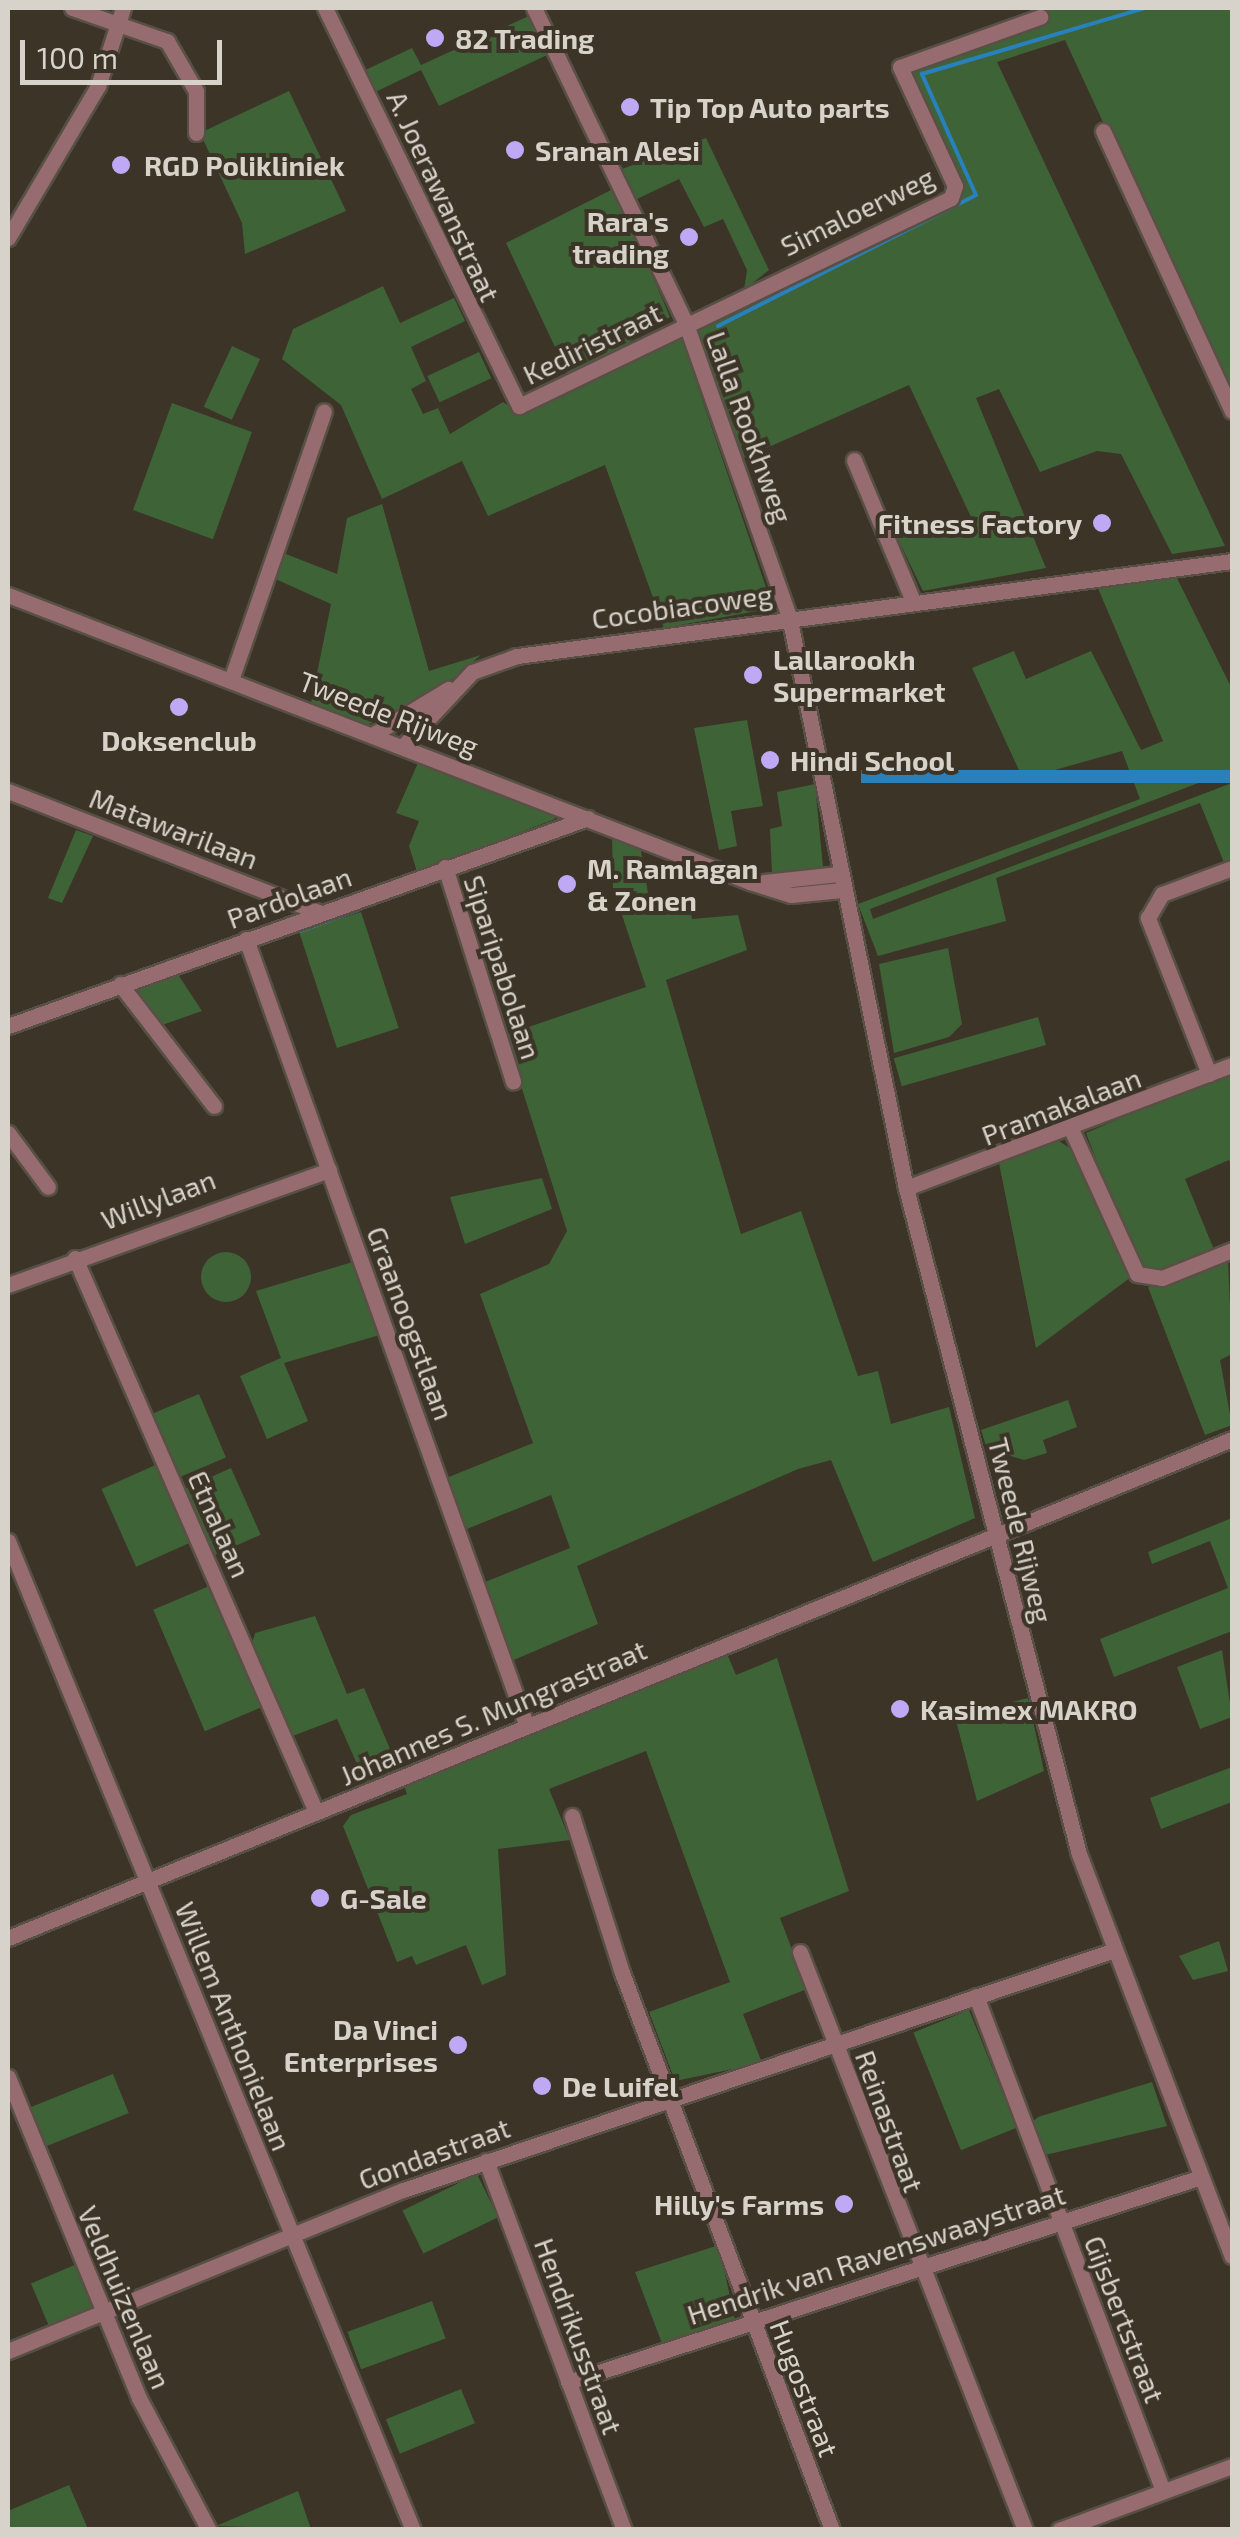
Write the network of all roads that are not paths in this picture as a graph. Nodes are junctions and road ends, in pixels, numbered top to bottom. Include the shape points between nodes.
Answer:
1 (72, 8) edge
2 (325, 8) edge
3 (534, 8) edge
4 (120, 14) edge
5 (1040, 17) dead end
6 (1103, 131) dead end
7 (196, 133) dead end
8 (8, 238) edge
9 (686, 324) junction
10 (520, 406) joint
11 (1232, 411) edge
12 (324, 412) dead end
13 (854, 460) dead end
14 (1232, 561) edge
15 (8, 596) edge
16 (913, 601) junction
17 (789, 616) junction
18 (232, 677) junction
19 (465, 679) junction
20 (374, 734) junction
21 (404, 745) junction
22 (8, 792) edge
23 (588, 818) junction
24 (445, 867) junction
25 (1232, 868) edge
26 (841, 882) junction
27 (321, 913) junction
28 (246, 940) junction
29 (120, 984) junction
30 (8, 1026) edge
31 (1232, 1064) edge
32 (1209, 1074) junction
33 (513, 1082) dead end
34 (214, 1106) dead end
35 (1071, 1130) junction
36 (8, 1132) edge
37 (329, 1170) junction
38 (48, 1188) dead end
39 (906, 1188) junction
40 (1232, 1250) edge
41 (75, 1258) junction
42 (8, 1285) edge
43 (1232, 1439) edge
44 (996, 1529) junction
45 (8, 1541) edge
46 (526, 1724) junction
47 (316, 1812) junction
48 (572, 1816) dead end
49 (148, 1880) junction
50 (8, 1938) edge
51 (1115, 1950) junction
52 (800, 1952) dead end
53 (976, 1996) junction
54 (835, 2044) junction
55 (8, 2077) edge
56 (668, 2097) junction
57 (486, 2160) junction
58 (1201, 2177) junction
59 (1060, 2219) junction
60 (291, 2233) junction
61 (1232, 2256) edge
62 (916, 2265) junction
63 (103, 2311) junction
64 (752, 2320) junction
65 (8, 2351) edge
66 (568, 2382) junction
67 (1232, 2466) edge
68 (1163, 2491) junction
69 (210, 2530) edge
70 (413, 2530) edge
71 (624, 2530) edge
72 (832, 2530) edge
73 (1026, 2530) edge
74 (1059, 2530) edge

1 - 4 street
2 - 10 street, A. Joerawanstraat
3 - 9 street, Lalla Rookhweg
4 - 7 street via 154,30 177,52 196,91
4 - 8 street via 98,86
5 - 9 street, Simaloerweg via 900,66 955,186 951,198
6 - 11 street
9 - 10 street, Kediristraat
9 - 17 street, Lalla Rookhweg
12 - 18 street
13 - 16 street
14 - 16 street, Cocobiacoweg
15 - 18 street, Tweede Rijweg
16 - 17 street, Cocobiacoweg
17 - 19 street, Cocobiacoweg via 517,656
17 - 26 street, Lalla Rookhweg
18 - 20 street, Tweede Rijweg
19 - 20 street, Cocobiacoweg
19 - 21 street, Cocobiacoweg
20 - 21 street, Tweede Rijweg
21 - 23 street, Tweede Rijweg
22 - 27 street, Matawarilaan
23 - 24 street, Pardolaan
23 - 26 street, Tweede Rijweg via 791,896
24 - 27 street, Pardolaan
24 - 33 street, Siparipabolaan
25 - 32 street via 1162,894 1148,918
26 - 39 street, Tweede Rijweg
27 - 28 street, Pardolaan
28 - 29 street, Pardolaan
28 - 37 street, Graanoogstlaan
29 - 30 street, Pardolaan
29 - 34 street
31 - 32 street, Pramakalaan
32 - 35 street, Pramakalaan
35 - 39 street, Pramakalaan
35 - 40 street via 1137,1274 1162,1278
36 - 38 street
37 - 41 street, Willylaan
37 - 46 street, Graanoogstlaan
39 - 44 street, Tweede Rijweg
41 - 42 street, Willylaan
41 - 47 street, Etnalaan
43 - 44 street, Johannes S. Mungrastraat
44 - 46 street, Johannes S. Mungrastraat
44 - 51 street, Tweede Rijweg via 1079,1854
45 - 49 street, Willem Anthonielaan
46 - 47 street, Johannes S. Mungrastraat
47 - 49 street, Johannes S. Mungrastraat
48 - 56 street
49 - 50 street, Johannes S. Mungrastraat
49 - 60 street, Willem Anthonielaan
51 - 53 street, Gondastraat
51 - 58 street, Tweede Rijweg
52 - 54 street, Reinastraat
53 - 54 street, Gondastraat
53 - 59 street, Gijsbertstraat
54 - 56 street, Gondastraat
54 - 62 street, Reinastraat
55 - 63 street, Veldhuizenlaan
56 - 57 street, Gondastraat
56 - 64 street, Hugostraat
57 - 60 street, Gondastraat
57 - 66 street, Hendrikusstraat
58 - 59 street, Hendrik van Ravenswaaystraat
58 - 61 street, Tweede Rijweg
59 - 62 street, Hendrik van Ravenswaaystraat
59 - 68 street, Gijsbertstraat
60 - 63 street, Gondastraat
60 - 70 street, Willem Anthonielaan
62 - 64 street, Hendrik van Ravenswaaystraat
62 - 73 street, Reinastraat
63 - 65 street, Gondastraat
63 - 69 street, Veldhuizenlaan
64 - 66 street, Hendrik van Ravenswaaystraat
64 - 72 street, Hugostraat
66 - 71 street, Hendrikusstraat
67 - 68 street
68 - 74 street

